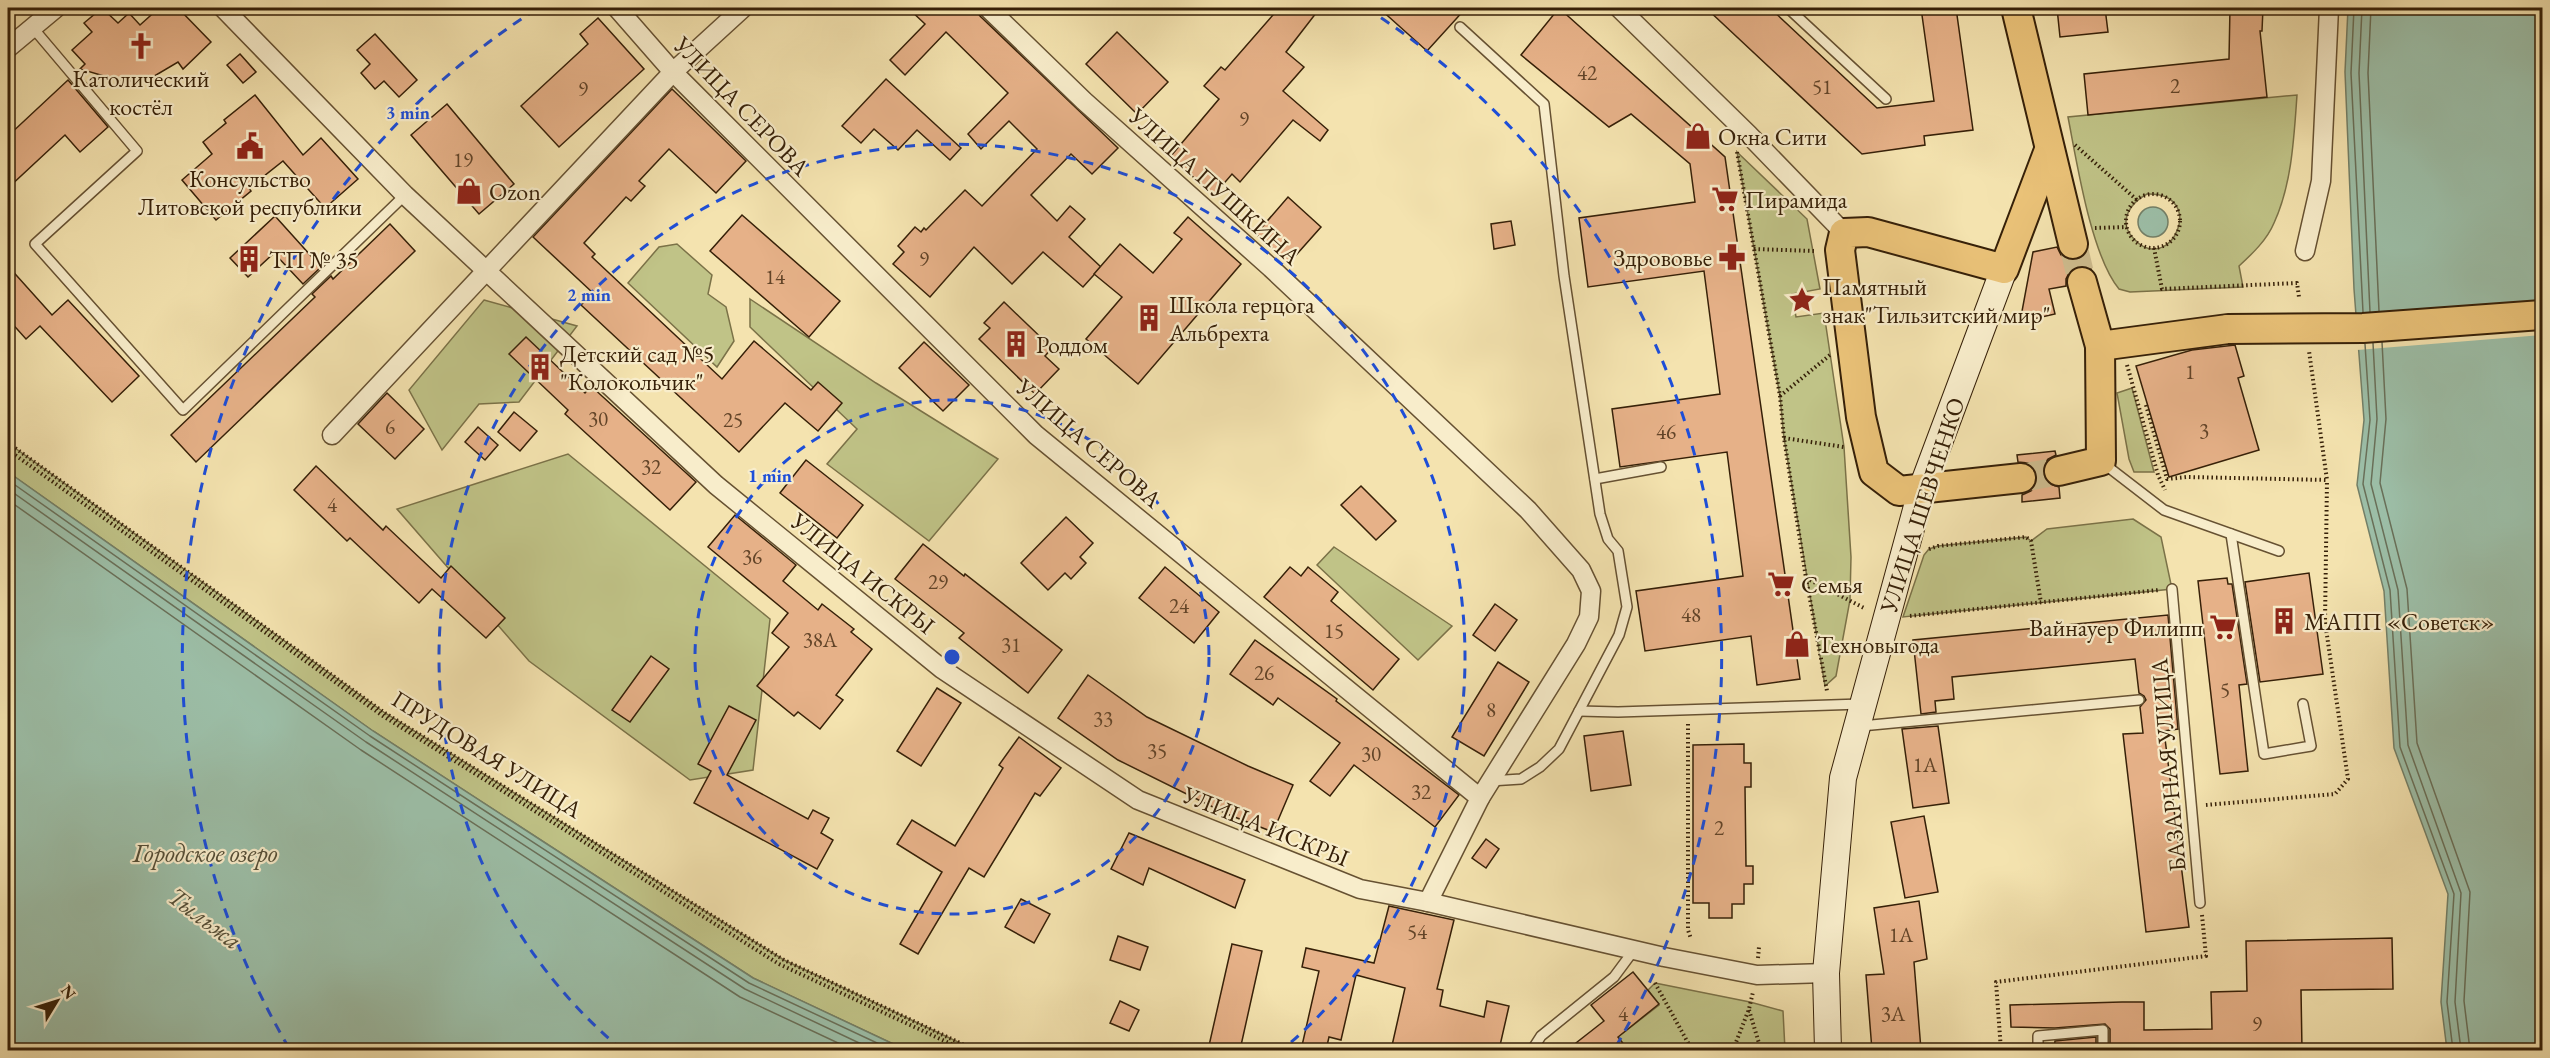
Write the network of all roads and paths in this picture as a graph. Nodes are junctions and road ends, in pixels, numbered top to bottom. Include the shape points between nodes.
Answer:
1 (56, 8) edge
2 (224, 8) edge
3 (617, 8) edge
4 (743, 8) edge
5 (988, 8) edge
6 (1618, 8) edge
7 (1788, 8) edge
8 (2016, 8) edge
9 (2329, 8) edge
10 (33, 27) junction
11 (1460, 27) dead end
12 (8, 48) edge
13 (673, 72) junction
14 (1886, 99) dead end
15 (2049, 150) junction
16 (1737, 152) dead end
17 (405, 195) junction
18 (2137, 200) junction
19 (1844, 233) junction
20 (2073, 244) tunnel mouth
21 (2154, 248) junction
22 (1754, 249) junction
23 (1814, 250) dead end
24 (2306, 251) dead end
25 (2004, 269) junction
26 (484, 271) junction
27 (2082, 282) tunnel mouth
28 (2299, 297) dead end
29 (2542, 315) edge
30 (2111, 345) junction
31 (2309, 350) dead end
32 (1831, 355) dead end
33 (1780, 396) junction
34 (2146, 405) dead end
35 (332, 435) dead end
36 (1784, 438) junction
37 (8, 443) edge
38 (1844, 447) dead end
39 (8, 450) edge
40 (2102, 461) junction
41 (1661, 467) dead end
42 (2059, 471) tunnel mouth
43 (2021, 478) tunnel mouth
44 (1595, 479) junction
45 (1922, 488) junction
46 (2191, 520) junction
47 (2231, 534) junction
48 (2279, 551) dead end
49 (1924, 555) dead end
50 (1806, 578) junction
51 (2172, 589) joint
52 (2041, 603) junction
53 (1884, 619) junction
54 (2139, 700) dead end
55 (2303, 704) dead end
56 (1832, 706) junction
57 (1688, 710) junction
58 (1579, 711) junction
59 (1860, 715) junction
60 (1490, 781) junction
61 (1480, 798) junction
62 (1428, 902) junction
63 (2200, 903) joint
64 (1691, 939) dead end
65 (1634, 950) junction
66 (1826, 973) junction
67 (1757, 975) junction
68 (1655, 983) dead end
69 (1749, 1009) junction
70 (964, 1050) edge
71 (975, 1050) edge
72 (1532, 1050) edge
73 (1692, 1050) edge
74 (1733, 1050) edge
75 (1761, 1050) edge
76 (1828, 1050) edge
77 (2001, 1050) edge
78 (2038, 1050) edge
79 (2103, 1050) edge

1 - 10 street
2 - 17 street, УЛИЦА ИСКРЫ
3 - 13 street, УЛИЦА СЕРОВА
4 - 13 street
5 - 60 street, УЛИЦА ПУШКИНА via 1485,469 1581,570 1591,591 1589,617
6 - 19 street
7 - 14 lane
8 - 15 main road
9 - 24 street via 2321,181
10 - 12 street
10 - 17 lane via 137,151 35,244 183,410
11 - 44 lane via 1544,104 1564,276
13 - 26 street
13 - 61 street, УЛИЦА СЕРОВА via 1036,435
15 - 18 path via 2073,143
15 - 20 main road
15 - 25 main road, УЛИЦА ШЕВЧЕНКО
16 - 22 path
17 - 26 street, УЛИЦА ИСКРЫ
18 - 21 path via 2128,210 2127,227 2137,242
18 - 21 path via 2156,194 2177,208 2177,235 2163,247
19 - 25 main road via 1868,232
19 - 45 main road via 1840,250 1861,417 1874,472 1899,491
21 - 28 path via 2162,289 2297,283
22 - 23 path
22 - 33 path
25 - 45 main road, УЛИЦА ШЕВЧЕНКО
26 - 35 street
26 - 62 street, УЛИЦА ИСКРЫ via 716,485 942,669 1138,800 1360,889
27 - 30 main road
29 - 30 main road, bridge via 2363,328 2228,329
30 - 40 main road
30 - 46 path via 2162,486
31 - 34 path via 2327,480 2167,479
32 - 33 path
33 - 36 path
36 - 38 path
36 - 50 path
37 - 71 path, ПРУДОВАЯ УЛИЦА via 386,713 784,960
39 - 70 path via 383,716 778,964
40 - 42 main road
40 - 46 lane via 2164,510
41 - 44 lane
43 - 45 main road
44 - 58 lane via 1600,514 1608,539 1618,551 1627,607 1620,635
45 - 53 main road, УЛИЦА ШЕВЧЕНКО
46 - 47 lane
47 - 48 lane
47 - 55 lane via 2264,754 2311,746
49 - 52 path via 1938,546 2026,537 2031,541
50 - 53 path
50 - 56 path
51 - 52 path
51 - 63 lane, БАЗАРНАЯ УЛИЦА
52 - 53 path
53 - 59 main road, УЛИЦА ШЕВЧЕНКО
54 - 59 lane
56 - 57 lane
56 - 59 lane
57 - 58 lane
57 - 64 path
58 - 60 lane via 1559,749 1540,767 1521,779
59 - 66 main road, УЛИЦА ШЕВЧЕНКО via 1843,778
60 - 61 street, УЛИЦА ПУШКИНА
61 - 62 street
62 - 65 street, УЛИЦА ИСКРЫ
63 - 77 path via 2206,956 1996,982
65 - 67 street, УЛИЦА ИСКРЫ
65 - 72 lane via 1614,977 1541,1036
66 - 67 street, УЛИЦА ИСКРЫ
66 - 76 main road, УЛИЦА ШЕВЧЕНКО
67 - 69 path
68 - 73 path
69 - 74 path
69 - 75 path
78 - 79 lane via 2038,1036 2103,1030

